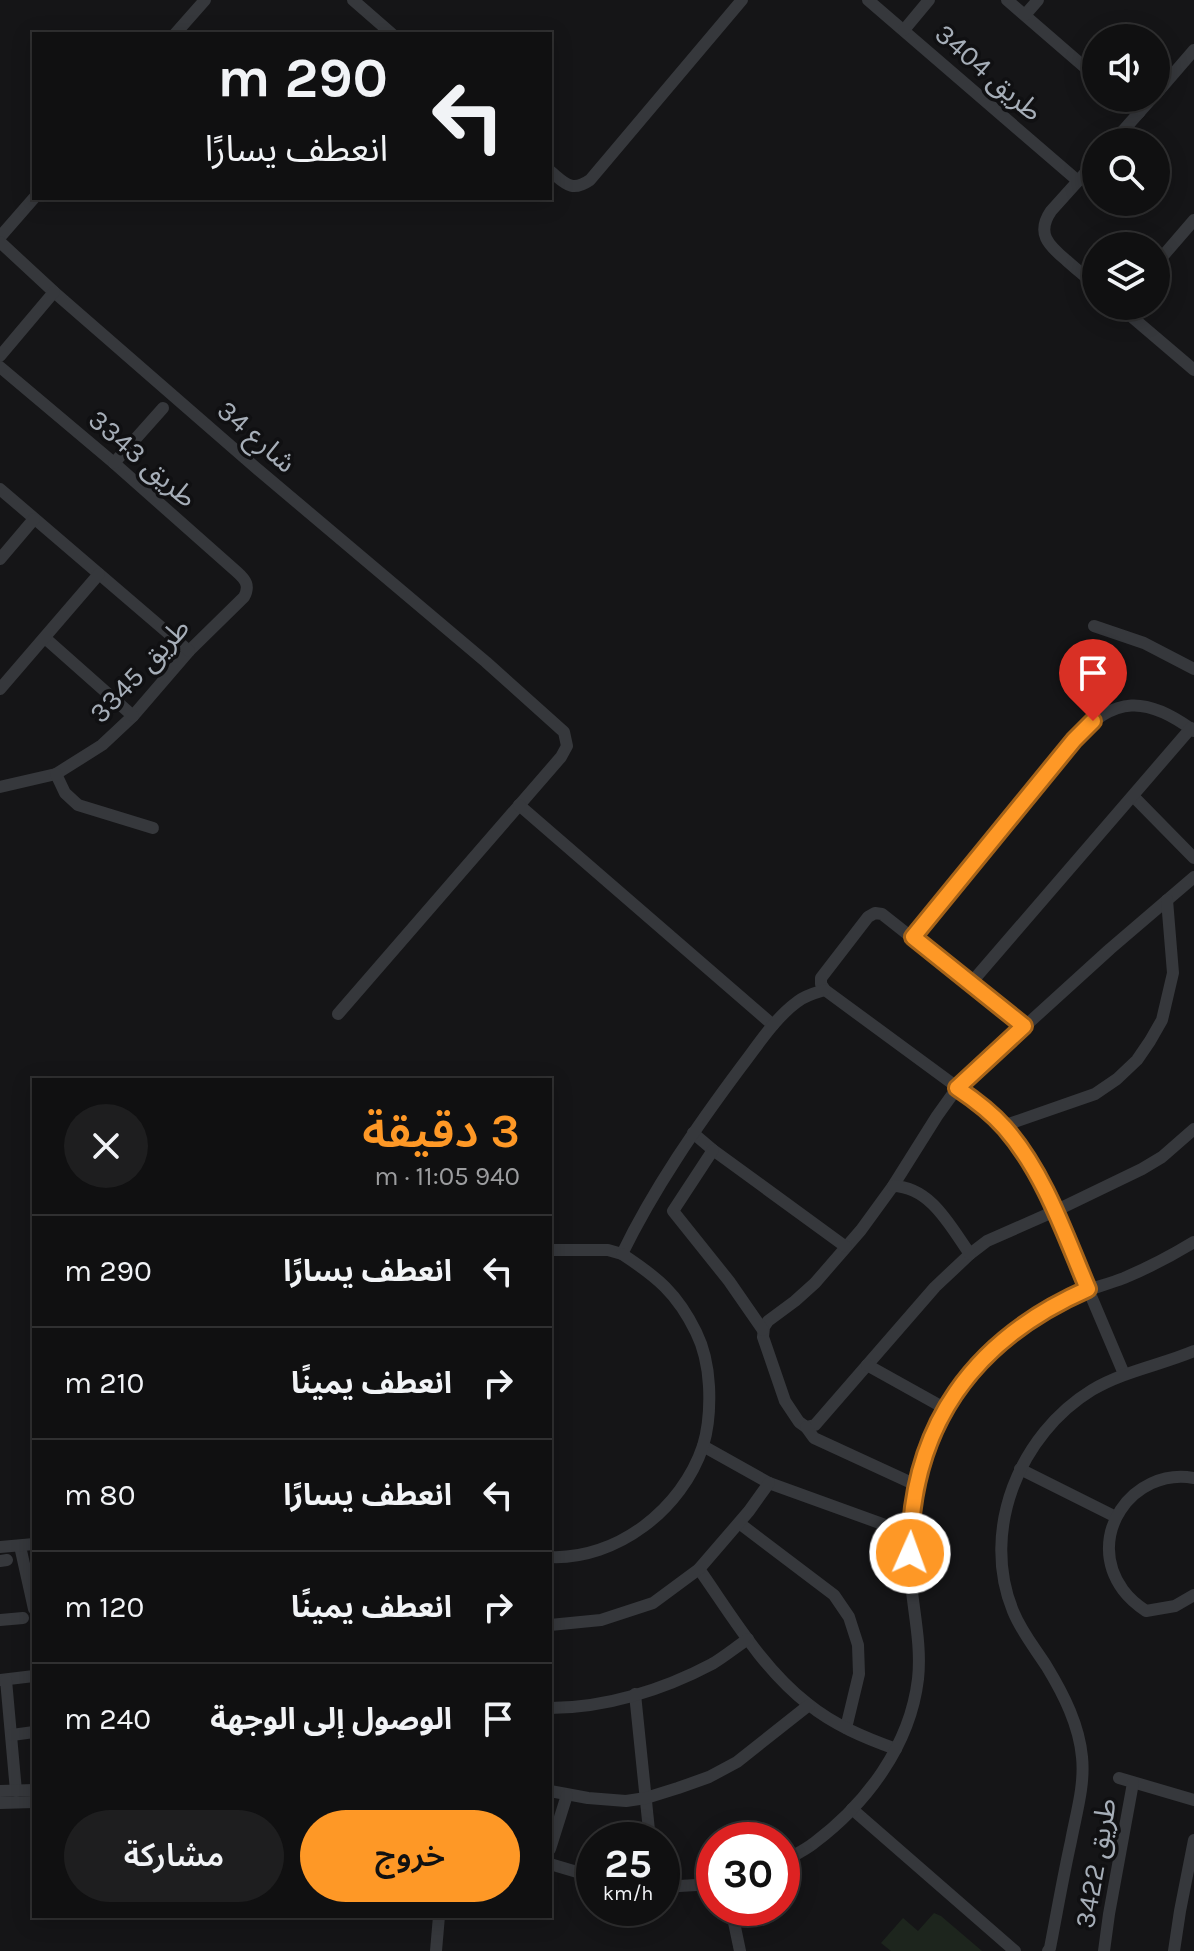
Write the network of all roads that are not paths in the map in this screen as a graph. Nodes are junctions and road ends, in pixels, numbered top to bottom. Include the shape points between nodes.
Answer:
1 (205, 0) edge
2 (353, 0) edge
3 (742, 0) edge
4 (868, 0) edge
5 (929, 0) edge
6 (1007, 0) edge
7 (1038, 0) edge
8 (1025, 15) junction
9 (904, 30) junction
10 (177, 32) edge
11 (390, 32) edge
12 (1194, 50) edge
13 (1082, 65) edge
14 (1170, 78) edge
15 (1139, 113) edge
16 (1126, 128) edge
17 (552, 172) edge
18 (1082, 177) edge
19 (1078, 181) junction
20 (32, 200) edge
21 (1194, 220) edge
22 (0, 239) edge
23 (1170, 248) edge
24 (1082, 274) edge
25 (54, 292) junction
26 (1135, 320) edge
27 (0, 356) edge
28 (0, 367) edge
29 (1194, 370) edge
30 (163, 408) dead end
31 (114, 463) junction
32 (0, 489) edge
33 (34, 519) junction
34 (0, 559) edge
35 (99, 574) junction
36 (248, 590) joint
37 (1094, 626) dead end
38 (45, 638) junction
39 (189, 651) junction
40 (1194, 669) edge
41 (0, 689) edge
42 (133, 716) junction
43 (1192, 730) edge
44 (56, 774) junction
45 (0, 787) edge
46 (1133, 796) junction
47 (519, 805) junction
48 (153, 828) dead end
49 (1194, 858) edge
50 (1194, 877) edge
51 (1167, 900) junction
52 (913, 937) junction
53 (971, 983) junction
54 (825, 990) junction
55 (338, 1014) dead end
56 (773, 1025) junction
57 (1024, 1026) junction
58 (957, 1088) junction
59 (1003, 1126) junction
60 (1194, 1129) edge
61 (693, 1133) junction
62 (713, 1150) junction
63 (893, 1186) junction
64 (1055, 1211) junction
65 (1194, 1242) edge
66 (846, 1247) junction
67 (552, 1250) edge
68 (622, 1254) junction
69 (970, 1254) junction
70 (1088, 1289) junction
71 (763, 1330) junction
72 (1194, 1351) edge
73 (867, 1365) junction
74 (1124, 1374) junction
75 (946, 1409) junction
76 (806, 1427) junction
77 (703, 1446) junction
78 (1020, 1469) junction
79 (1194, 1478) edge
80 (769, 1483) junction
81 (916, 1485) junction
82 (1116, 1517) junction
83 (739, 1523) junction
84 (910, 1534) junction
85 (27, 1545) edge
86 (0, 1547) edge
87 (552, 1557) edge
88 (699, 1569) junction
89 (32, 1591) edge
90 (1194, 1595) edge
91 (23, 1618) dead end
92 (0, 1620) edge
93 (552, 1625) edge
94 (748, 1639) junction
95 (32, 1676) edge
96 (3, 1680) edge
97 (635, 1694) junction
98 (809, 1705) junction
99 (552, 1708) edge
100 (846, 1728) junction
101 (32, 1732) edge
102 (12, 1735) junction
103 (896, 1749) junction
104 (1119, 1778) dead end
105 (1133, 1783) junction
106 (32, 1790) edge
107 (0, 1791) edge
108 (16, 1791) junction
109 (552, 1791) edge
110 (567, 1795) junction
111 (646, 1798) junction
112 (1194, 1800) edge
113 (32, 1802) edge
114 (0, 1803) edge
115 (852, 1809) junction
116 (648, 1822) edge
117 (1194, 1840) edge
118 (552, 1843) edge
119 (800, 1852) edge
120 (552, 1865) edge
121 (576, 1872) edge
122 (439, 1918) edge
123 (735, 1926) edge
124 (436, 1951) edge
125 (740, 1951) edge
126 (1015, 1951) edge
127 (1048, 1951) edge
128 (1104, 1951) edge
129 (1174, 1951) edge

1 - 10 street
2 - 11 street
3 - 17 street via 590,180 570,186
4 - 9 street, طريق 3404
5 - 9 street
6 - 8 street
7 - 8 street
8 - 13 street
9 - 19 street, طريق 3404
12 - 14 street
15 - 16 street
18 - 19 street
19 - 24 street via 1047,217 1044,233 1051,247
20 - 22 street
21 - 23 street
22 - 25 street, شارع 34
25 - 27 street
25 - 47 street, شارع 34 via 560,727 567,738 565,752
26 - 29 street
28 - 31 street, طريق 3343
30 - 31 street
31 - 36 street, طريق 3343 via 243,577
32 - 33 street
33 - 34 street
33 - 35 street
35 - 38 street
35 - 39 street
36 - 39 street, طريق 3345
37 - 40 street via 1144,643
38 - 41 street
38 - 42 street
39 - 42 street, طريق 3345
42 - 44 street, طريق 3345 via 102,745
43 - 46 street
43 - 52 street via 1165,712 1141,706 1116,708 1093,721
44 - 45 street, طريق 3345
44 - 48 street via 78,805
46 - 49 street
46 - 53 street
47 - 55 street
47 - 56 street
50 - 51 street
51 - 57 street
51 - 59 street via 1173,973 1162,1020 1137,1060 1095,1094
52 - 53 street
52 - 54 street via 886,916 871,915 822,975
53 - 57 street
54 - 56 street via 799,1000
54 - 58 street
56 - 61 street
57 - 58 street
58 - 59 street
58 - 63 street
59 - 64 street
60 - 64 street via 1142,1169
61 - 62 street
61 - 68 street
62 - 66 street
62 - 71 street via 673,1211
63 - 66 street
63 - 69 street via 926,1197
64 - 69 street
64 - 70 street
65 - 70 street via 1136,1273
66 - 71 street
67 - 68 street
68 - 77 street via 654,1275 679,1302 698,1335 708,1371 710,1409
69 - 73 street
70 - 74 street
70 - 75 street via 1007,1337
71 - 76 street via 785,1401
72 - 74 street
73 - 75 street
73 - 76 street via 815,1425
74 - 78 street via 1063,1412
75 - 81 street
76 - 81 street via 814,1438
77 - 80 street
77 - 87 street via 687,1480 664,1510 634,1534 600,1550
78 - 82 street
78 - 127 street via 1001,1533 1005,1586 1025,1635 1066,1700 1082,1758 1081,1788
79 - 82 street via 1152,1483 1137,1491
80 - 83 street
80 - 84 street
81 - 84 street
82 - 90 street via 1110,1563 1133,1602 1146,1611 1161,1610
83 - 88 street
83 - 100 street via 834,1595 849,1617 858,1645 859,1674
84 - 103 street via 920,1643 918,1680
85 - 86 street
85 - 89 street
88 - 93 street via 653,1603 601,1620
88 - 94 street
91 - 92 street
94 - 97 street via 713,1663
94 - 98 street
95 - 96 street
96 - 102 street
97 - 99 street
97 - 111 street
98 - 100 street
98 - 111 street via 737,1762
100 - 103 street
101 - 102 street
102 - 108 street
103 - 115 street
104 - 105 street
105 - 112 street
105 - 128 street, طريق 3422
106 - 108 street
107 - 108 street
109 - 110 street
110 - 111 street via 609,1801
110 - 118 street
111 - 116 street
113 - 114 street
115 - 119 street
115 - 126 street
117 - 129 street
120 - 121 street
122 - 124 street
123 - 125 street

